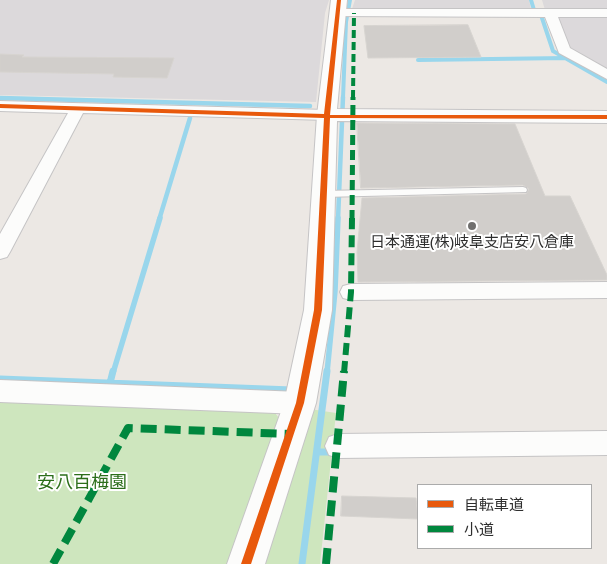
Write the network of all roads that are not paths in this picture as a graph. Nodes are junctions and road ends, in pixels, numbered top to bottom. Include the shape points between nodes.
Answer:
1 (538, 0) edge
2 (342, 9) edge
3 (546, 13) junction
4 (607, 13) edge
5 (607, 74) edge
6 (0, 106) edge
7 (78, 108) junction
8 (337, 116) junction
9 (607, 117) edge
10 (523, 190) dead end
11 (323, 194) junction
12 (0, 252) edge
13 (607, 290) edge
14 (351, 292) dead end
15 (0, 391) edge
16 (300, 403) junction
17 (607, 443) edge
18 (338, 446) dead end
19 (246, 564) edge

1 - 3 street
2 - 3 street
2 - 8 street
3 - 4 street
3 - 5 street via 564,50
6 - 7 street
7 - 8 street
7 - 12 street
8 - 9 street
8 - 11 street
10 - 11 lane
11 - 16 street via 318,310
13 - 14 street
15 - 16 street
16 - 19 street
17 - 18 street

